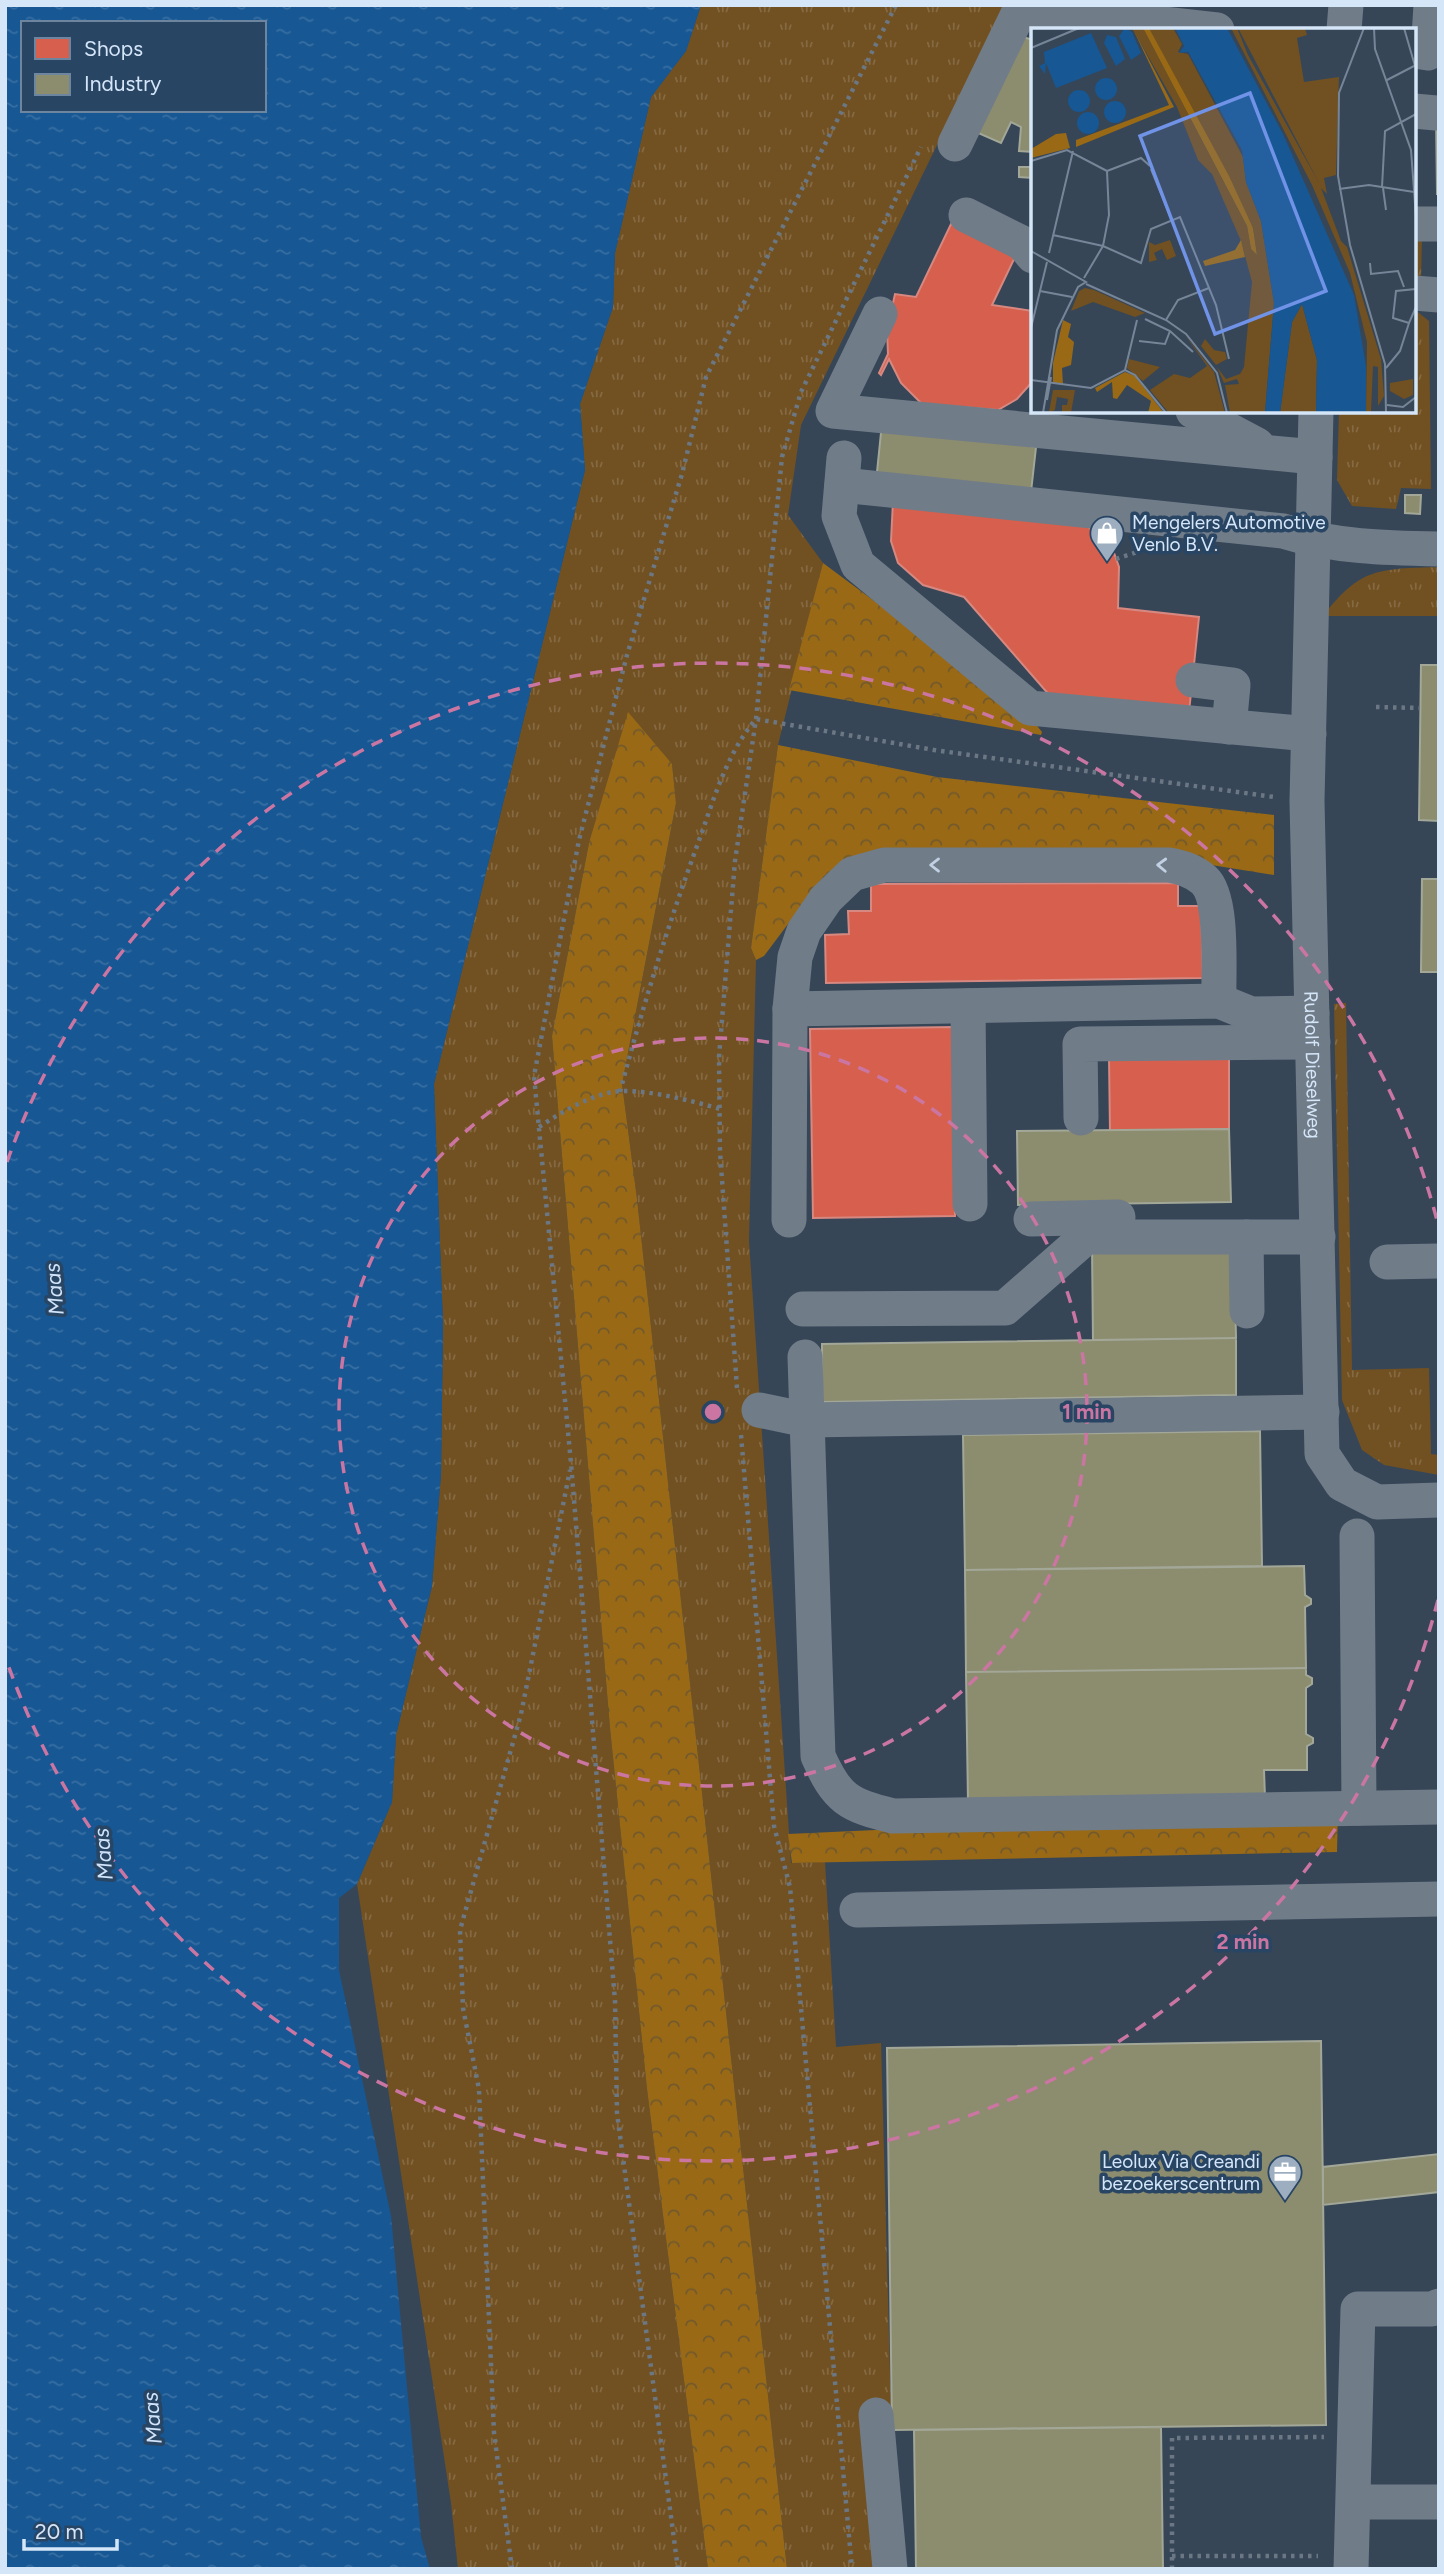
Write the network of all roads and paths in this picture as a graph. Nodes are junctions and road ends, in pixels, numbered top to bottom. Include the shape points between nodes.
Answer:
1 (896, 5) edge
2 (1346, 5) edge
3 (1432, 5) edge
4 (1199, 28) edge
5 (1344, 28) edge
6 (1416, 51) edge
7 (939, 143) joint
8 (966, 215) dead end
9 (1416, 224) edge
10 (1439, 224) edge
11 (1031, 254) edge
12 (1416, 293) edge
13 (1439, 295) edge
14 (880, 314) dead end
15 (1197, 413) edge
16 (1316, 413) edge
17 (1273, 453) junction
18 (1315, 457) junction
19 (1314, 541) junction
20 (1439, 549) edge
21 (1193, 680) dead end
22 (1376, 707) dead end
23 (1420, 708) dead end
24 (756, 719) junction
25 (1229, 727) junction
26 (1309, 734) junction
27 (1307, 802) junction
28 (1219, 1001) junction
29 (968, 1006) junction
30 (790, 1009) junction
31 (1313, 1028) junction
32 (620, 1092) junction
33 (719, 1109) junction
34 (1081, 1118) dead end
35 (539, 1127) junction
36 (970, 1204) dead end
37 (1031, 1219) dead end
38 (789, 1220) dead end
39 (1318, 1225) junction
40 (1246, 1237) junction
41 (1439, 1261) edge
42 (1387, 1262) dead end
43 (803, 1308) dead end
44 (1247, 1311) dead end
45 (805, 1357) dead end
46 (746, 1410) junction
47 (1322, 1412) junction
48 (807, 1420) junction
49 (571, 1462) junction
50 (1439, 1500) edge
51 (1357, 1536) dead end
52 (1439, 1807) edge
53 (1359, 1808) junction
54 (1439, 1899) edge
55 (857, 1910) dead end
56 (1439, 2306) edge
57 (876, 2415) dead end
58 (1356, 2437) junction
59 (1355, 2502) junction
60 (1439, 2502) edge
61 (1172, 2556) junction
62 (1352, 2562) edge
63 (512, 2569) edge
64 (678, 2569) edge
65 (852, 2569) edge
66 (890, 2569) edge
67 (1172, 2569) edge

1 - 35 path via 706,377 579,840 534,1076
2 - 5 street
3 - 6 street via 1428,53
4 - 7 street via 1021,8
7 - 24 path via 801,392 789,424
8 - 11 street via 1022,243
9 - 10 street
12 - 13 street
14 - 17 street via 833,411
15 - 17 street
16 - 18 street, Rudolf Dieselweg
17 - 18 street
18 - 19 street, Rudolf Dieselweg
19 - 20 street
19 - 25 street via 1283,531 843,472 839,516 858,565 1030,708
19 - 26 street, Rudolf Dieselweg
21 - 25 street via 1233,685
22 - 23 path
24 - 27 path via 934,750
24 - 32 path via 741,737 718,788 672,912
24 - 33 path via 735,861
25 - 26 street
26 - 27 street, Rudolf Dieselweg
27 - 31 street, Rudolf Dieselweg
28 - 29 street
28 -> 30 street via 1215,900 1205,880 1184,868 884,865 852,874 804,931 795,957
28 - 31 street via 1251,1014
29 - 30 street
29 - 36 street
30 - 38 street
31 - 34 street via 1080,1044
31 - 39 street, Rudolf Dieselweg
32 - 33 path via 681,1098
32 - 35 path via 573,1105
33 - 46 path
35 - 49 path
37 - 39 street
39 - 40 street
39 - 47 street, Rudolf Dieselweg
40 - 43 street via 1086,1237 1005,1308
40 - 44 street
41 - 42 street
45 - 48 street
46 - 48 street
46 - 65 path via 774,1826 790,1887
47 - 48 street
47 - 50 street, Rudolf Dieselweg via 1322,1454 1342,1484 1377,1502
48 - 53 street via 818,1756 832,1787 862,1808 893,1816
49 - 63 path via 521,1714 460,1930 463,2008 479,2089 495,2432
49 - 64 path via 615,2001 617,2113
51 - 53 street
52 - 53 street
54 - 55 street
56 - 58 street via 1358,2309
57 - 66 street
58 - 59 street
58 - 61 path via 1172,2438
59 - 60 street
59 - 62 street
61 - 62 path
61 - 67 path

